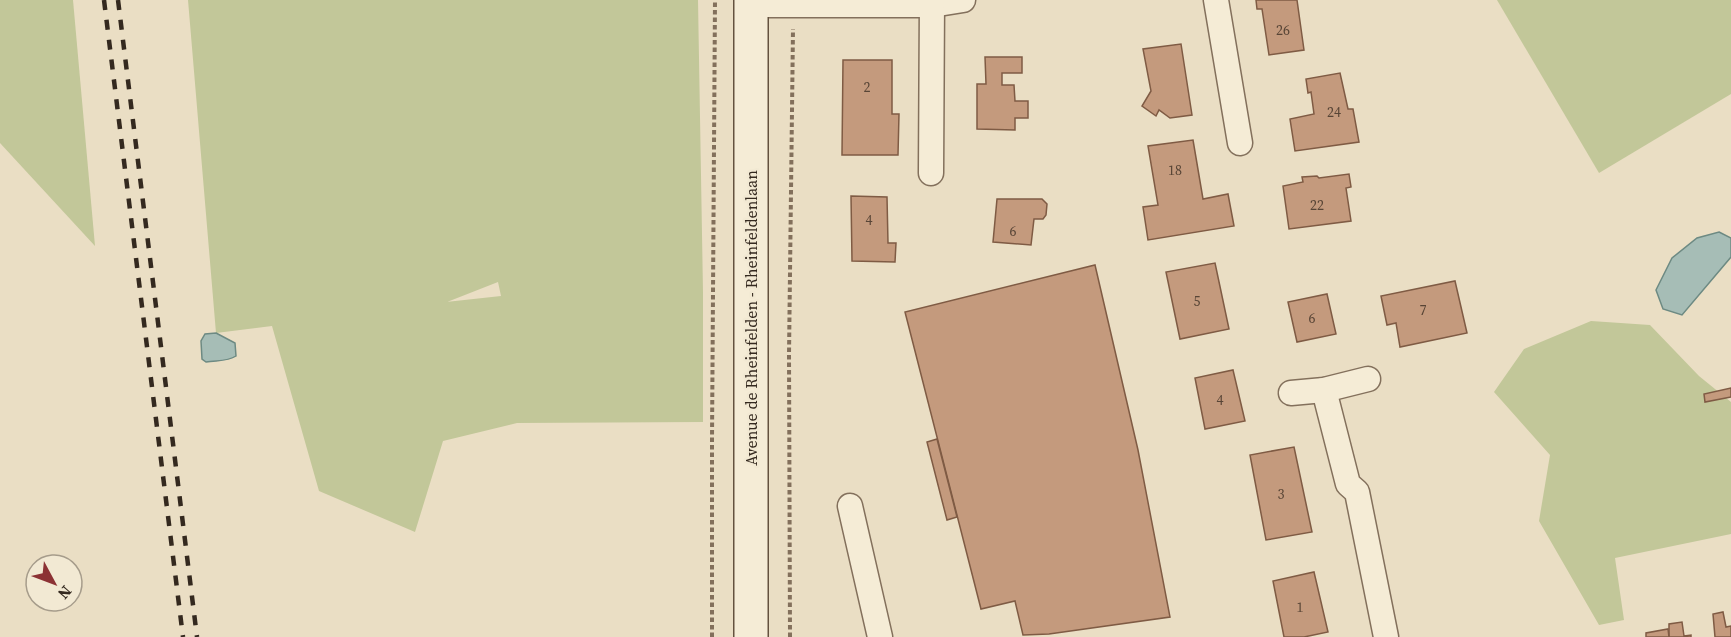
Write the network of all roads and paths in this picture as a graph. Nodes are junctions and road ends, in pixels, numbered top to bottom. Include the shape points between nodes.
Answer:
1 (716, 0) edge
2 (963, 0) edge
3 (1216, 0) edge
4 (750, 2) edge
5 (932, 3) edge
6 (793, 6) junction
7 (1240, 143) dead end
8 (931, 173) dead end
9 (1368, 379) dead end
10 (1324, 390) junction
11 (1292, 393) dead end
12 (850, 506) dead end
13 (712, 637) edge
14 (752, 637) edge
15 (790, 637) edge
16 (880, 637) edge
17 (1386, 637) edge

1 - 13 path
2 - 5 street
3 - 7 street
4 - 6 street
4 - 14 main road, Avenue de Rheinfelden - Rheinfeldenlaan
5 - 6 street
5 - 8 street
6 - 15 path
9 - 10 street
10 - 11 street
10 - 17 street via 1348,484 1358,492
12 - 16 street

